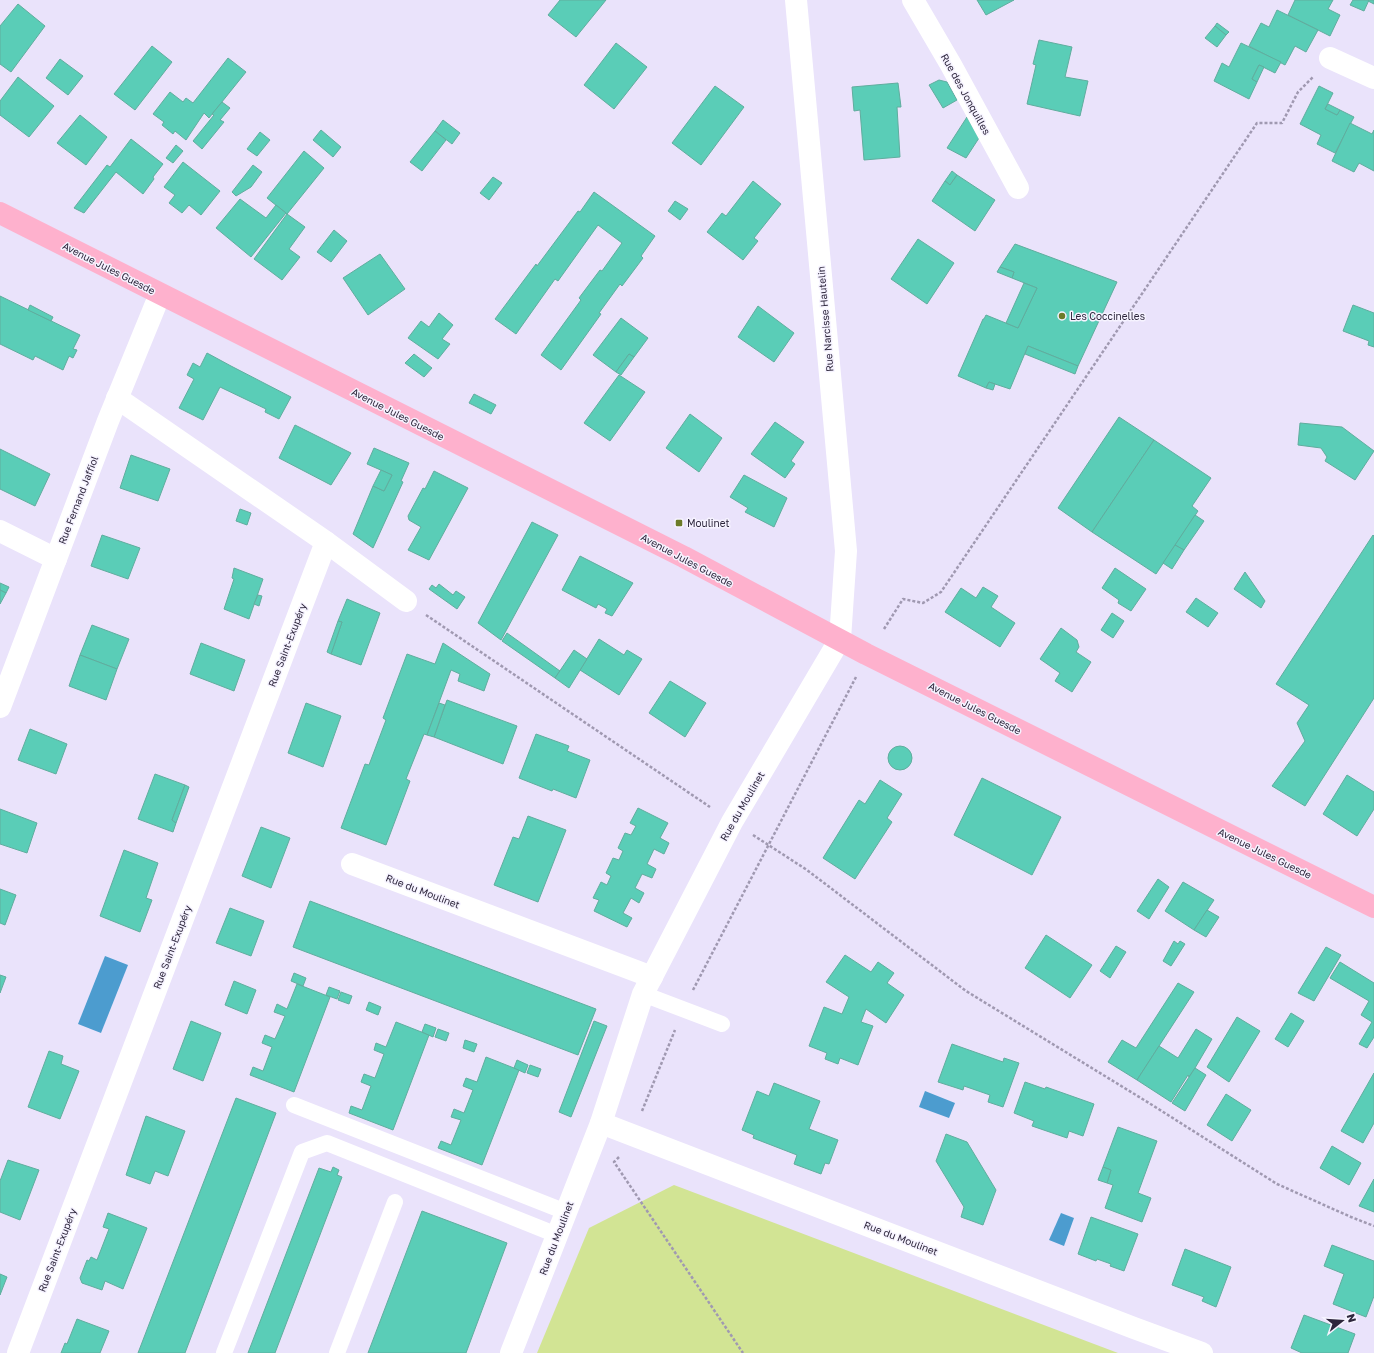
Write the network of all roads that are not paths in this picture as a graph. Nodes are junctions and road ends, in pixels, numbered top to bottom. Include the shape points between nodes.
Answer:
1 (796, 0) edge
2 (913, 0) edge
3 (1330, 58) dead end
4 (1374, 78) edge
5 (1018, 188) dead end
6 (0, 213) edge
7 (160, 294) junction
8 (117, 398) junction
9 (0, 530) edge
10 (326, 542) junction
11 (56, 559) junction
12 (406, 601) road end
13 (840, 639) junction
14 (0, 707) edge
15 (352, 864) dead end
16 (1374, 907) edge
17 (647, 985) junction
18 (722, 1024) dead end
19 (294, 1105) dead end
20 (601, 1123) junction
21 (395, 1202) dead end
22 (566, 1212) junction
23 (557, 1235) junction
24 (18, 1353) edge
25 (224, 1353) edge
26 (337, 1353) edge
27 (511, 1353) edge
28 (1202, 1353) edge

1 - 13 street, Rue Narcisse Hautelin via 846,551
2 - 5 street, Rue des Jonquilles
3 - 4 street
6 - 7 main road, Avenue Jules Guesde
7 - 8 street, Rue Fernand Jaffiol
7 - 13 main road, Avenue Jules Guesde via 684,557
8 - 10 street
8 - 11 street, Rue Fernand Jaffiol
9 - 11 street
10 - 12 street
10 - 24 street, Rue Saint-Exupéry
11 - 14 street, Rue Fernand Jaffiol
13 - 16 main road, Avenue Jules Guesde
13 - 17 street, Rue du Moulinet via 732,822
15 - 17 street, Rue du Moulinet
17 - 18 lane
17 - 20 street, Rue du Moulinet
19 - 22 lane
20 - 22 street, Rue du Moulinet
20 - 28 street, Rue du Moulinet
21 - 26 lane
22 - 23 street, Rue du Moulinet
23 - 25 lane via 327,1143 302,1152
23 - 27 street, Rue du Moulinet

